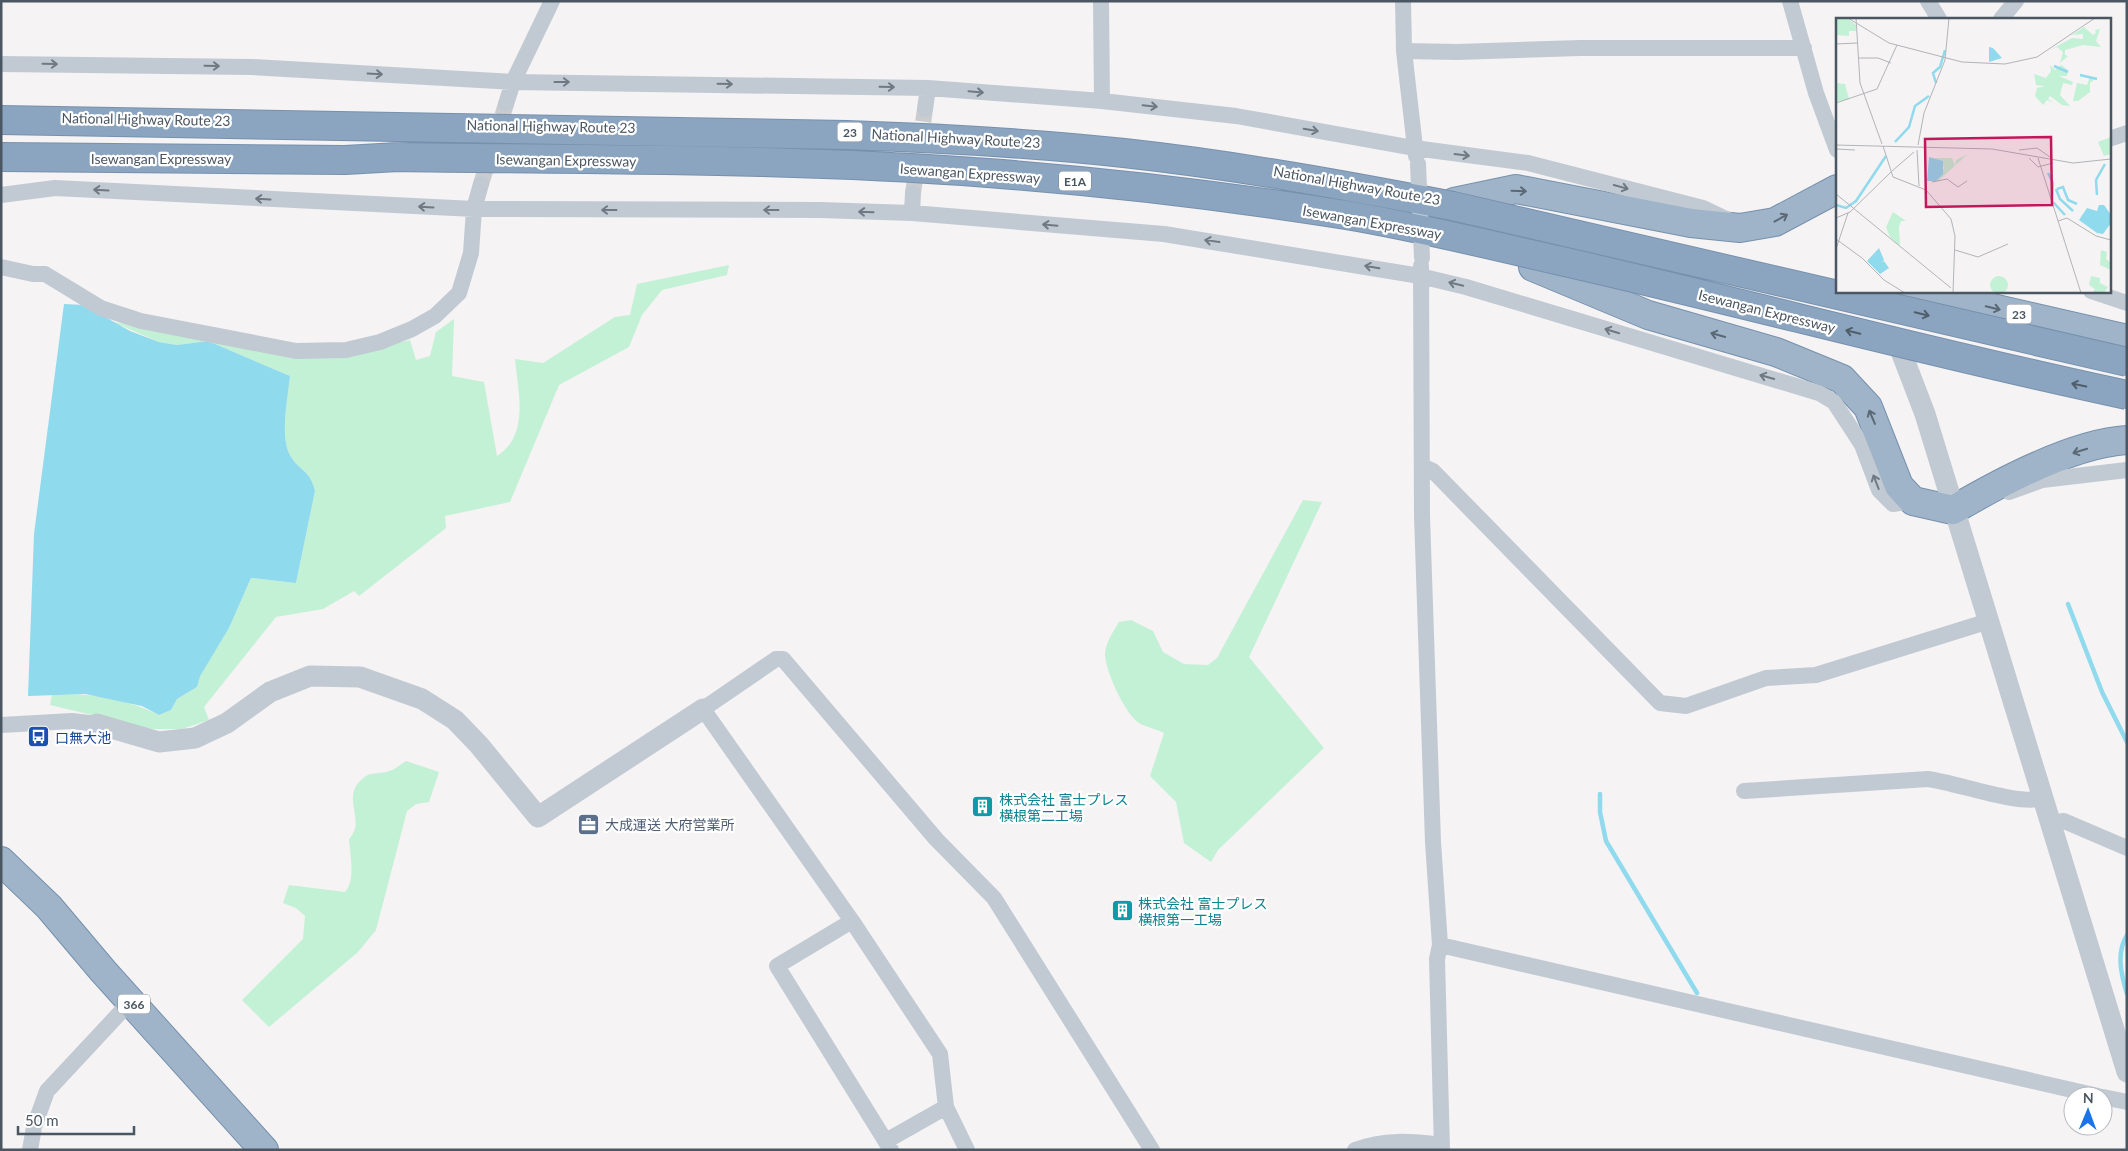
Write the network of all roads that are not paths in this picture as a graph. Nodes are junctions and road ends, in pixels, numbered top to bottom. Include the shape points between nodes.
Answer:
1 (552, 1) edge
2 (1101, 1) edge
3 (1403, 1) edge
4 (1790, 1) edge
5 (1928, 1) edge
6 (2016, 1) edge
7 (1938, 18) edge
8 (2002, 18) edge
9 (1804, 48) junction
10 (1404, 51) junction
11 (1, 64) edge
12 (513, 82) junction
13 (928, 88) junction
14 (1102, 101) junction
15 (506, 104) tunnel mouth
16 (925, 109) tunnel mouth
17 (1, 116) edge
18 (1, 120) edge
19 (2127, 133) edge
20 (2110, 138) edge
21 (1836, 147) edge
22 (1416, 156) junction
23 (3, 162) edge
24 (481, 184) tunnel mouth
25 (1836, 190) edge
26 (913, 193) tunnel mouth
27 (1, 195) edge
28 (1454, 202) junction
29 (474, 209) junction
30 (912, 213) junction
31 (1740, 228) junction
32 (1, 267) edge
33 (1533, 267) junction
34 (1420, 276) junction
35 (1836, 283) edge
36 (1654, 290) dead end
37 (1881, 292) edge
38 (1918, 292) edge
39 (2006, 292) edge
40 (2094, 292) edge
41 (2127, 303) edge
42 (2127, 328) edge
43 (2127, 339) edge
44 (1897, 341) joint
45 (2127, 362) edge
46 (2127, 395) edge
47 (2127, 440) edge
48 (1422, 466) junction
49 (2127, 470) edge
50 (1913, 501) junction
51 (1953, 510) junction
52 (1989, 621) junction
53 (703, 710) junction
54 (98, 724) joint
55 (1, 725) edge
56 (1744, 791) dead end
57 (2044, 798) junction
58 (2051, 823) junction
59 (2127, 848) edge
60 (1, 861) edge
61 (852, 921) junction
62 (1440, 945) junction
63 (131, 1001) junction
64 (2127, 1072) edge
65 (2063, 1088) edge
66 (2113, 1099) edge
67 (2127, 1102) edge
68 (946, 1107) junction
69 (888, 1145) edge
70 (1441, 1147) edge
71 (30, 1150) edge
72 (264, 1150) edge
73 (967, 1150) edge
74 (1152, 1150) edge
75 (1355, 1150) edge

1 - 12 street
2 - 14 street
3 - 10 street
4 - 9 street
5 - 7 street
6 - 8 street
9 - 10 street
9 - 21 street
10 - 22 street
11 -> 12 street via 252,67
12 -> 13 street
12 - 15 street
13 -> 14 street
13 - 16 street
14 -> 22 street via 1236,116
17 - 28 highway, National Highway Route 23 / 23 via 738,129 994,138 1144,151 1288,172
18 -> 45 highway, bridge via 847,135 988,140 1125,153 1347,186 1454,206
19 - 20 street
22 -> 31 street via 1528,163 1702,208
22 - 34 street, bridge via 1422,258
23 - 33 highway via 369,164 953,174 1265,207 1467,245
46 -> 23 highway, Isewangan Expressway / E1A, bridge via 1458,238 1349,216 1124,185 985,173 741,162 398,157
24 - 29 street
31 -> 25 highway via 1774,222
26 - 30 street
29 -> 27 street via 55,188
28 -> 31 highway via 1516,189 1691,223
28 - 35 highway, National Highway Route 23 / 23 via 1785,277
30 -> 29 street
29 - 32 street via 471,253 459,293 435,316 412,329 380,342 346,350 296,351 141,321 101,308 45,274
34 -> 30 street via 1164,234
33 - 36 highway
50 -> 33 highway via 1899,486 1868,406 1842,379 1776,352 1648,315
34 - 48 street
50 -> 34 street via 1893,504 1879,490 1862,445 1834,402 1819,393
37 - 44 street via 1884,312
38 -> 43 highway, 23
39 - 42 highway via 2028,304
40 - 41 street
44 - 51 street via 1925,414
47 -> 51 highway via 2112,440 2072,453 1987,490
48 - 52 street via 1433,470 1660,703 1686,706 1766,678 1816,675
48 - 62 street via 1433,842
49 - 51 street via 2042,480
50 - 51 highway
51 - 52 street
52 - 57 street
53 - 54 street via 538,817 480,745 455,720 422,699 360,677 310,676 270,692 227,723 195,738 159,742
53 - 61 street
53 - 74 street via 776,658 783,659 936,839 994,898
54 - 55 street
56 - 57 street via 1928,779 2016,799 2036,801
57 - 58 street
58 - 59 street via 2064,821
58 - 64 street
60 - 63 highway, 366 via 49,907
61 - 68 street via 940,1054
61 - 69 street via 777,966
62 - 65 street
62 - 70 street via 1436,960
63 - 71 street via 47,1091 34,1127
63 - 72 highway, 366
66 - 67 street
68 - 69 street
68 - 73 street
70 - 75 street via 1401,1140

